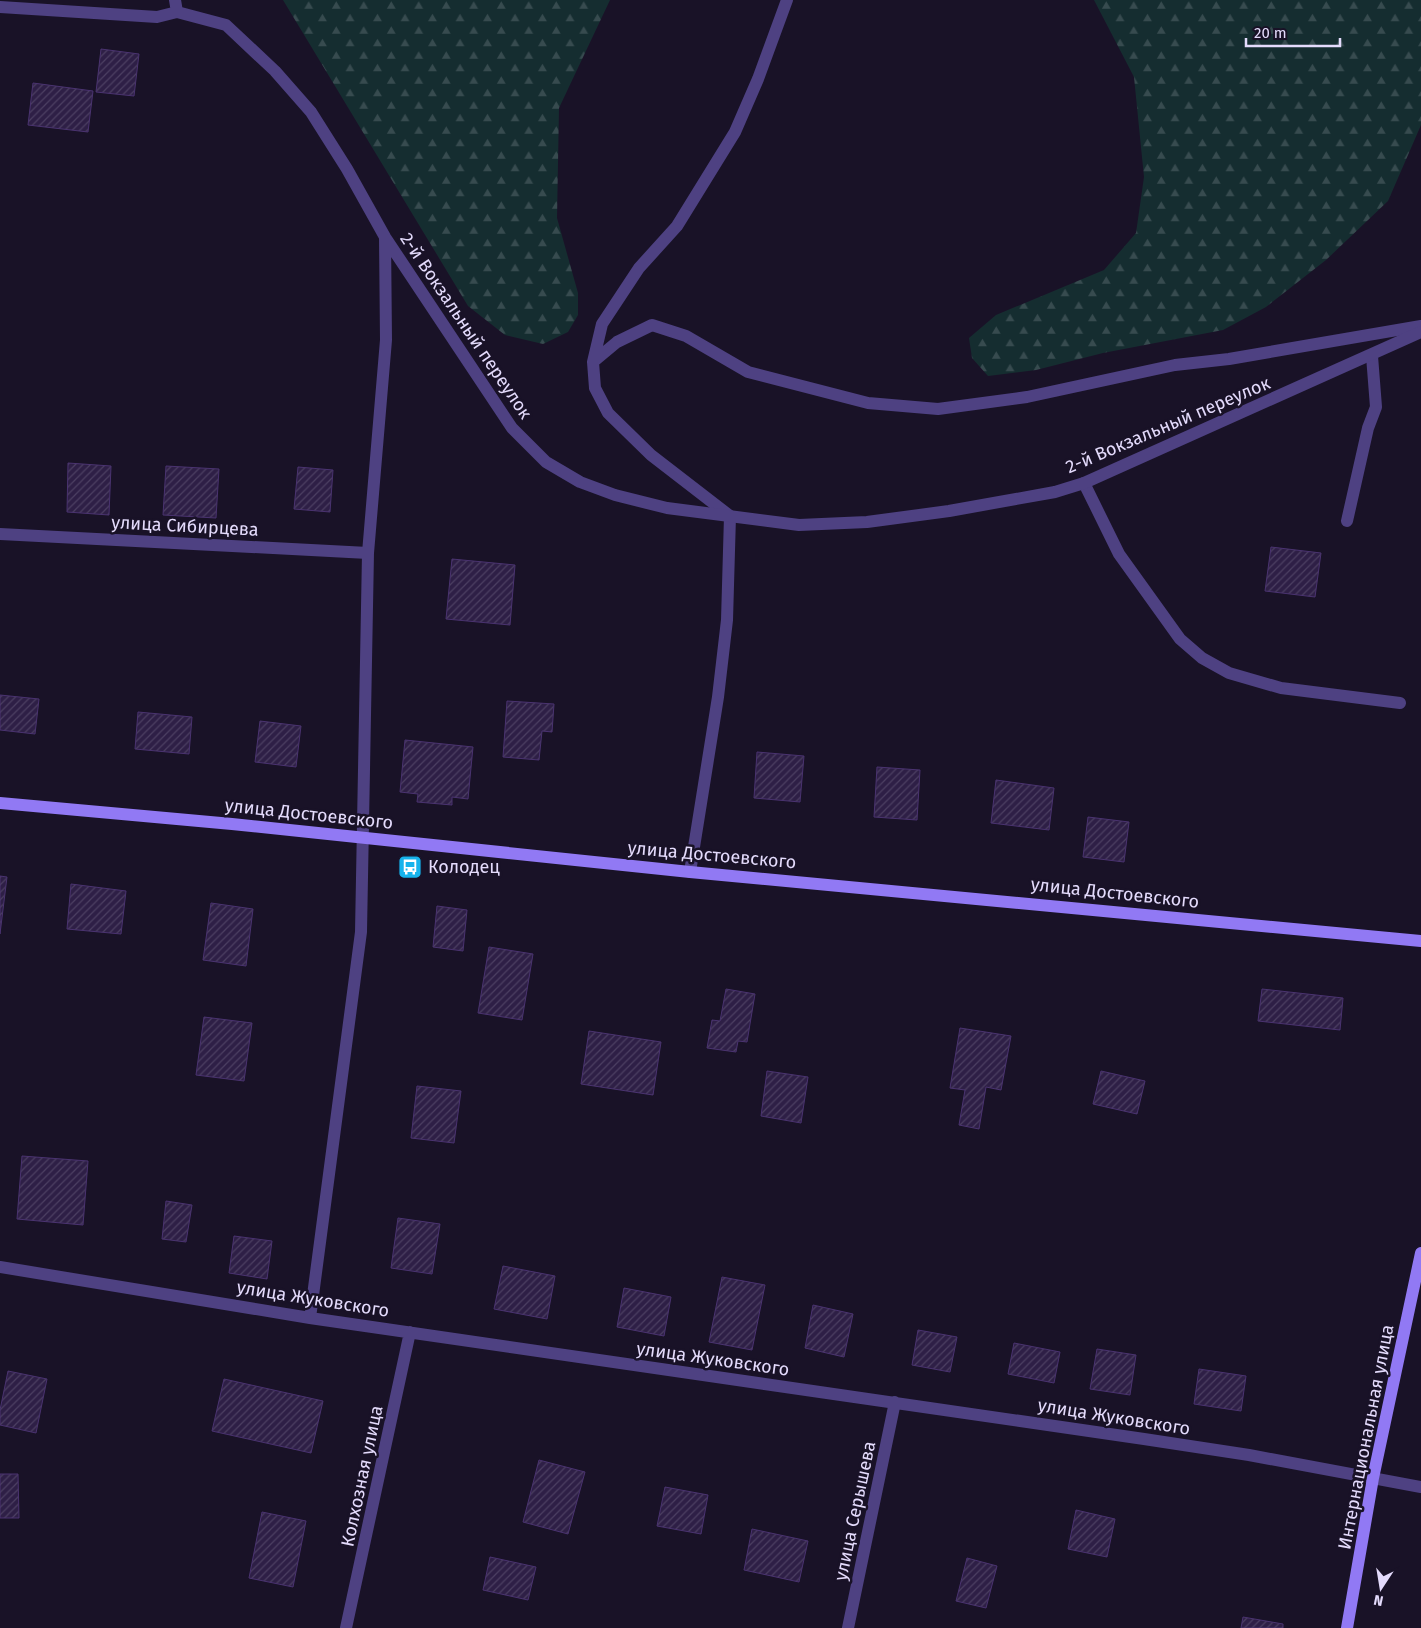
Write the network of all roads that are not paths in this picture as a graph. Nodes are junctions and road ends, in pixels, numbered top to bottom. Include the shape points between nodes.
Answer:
1 (787, 0) edge
2 (0, 6) edge
3 (176, 6) edge
4 (385, 237) junction
5 (1421, 326) edge
6 (1421, 332) edge
7 (1372, 356) junction
8 (593, 362) junction
9 (1084, 483) junction
10 (730, 516) junction
11 (1347, 521) dead end
12 (0, 534) edge
13 (368, 553) junction
14 (1400, 703) dead end
15 (0, 804) edge
16 (364, 838) junction
17 (690, 872) junction
18 (1421, 941) edge
19 (1421, 1252) edge
20 (0, 1267) edge
21 (310, 1318) junction
22 (410, 1332) junction
23 (895, 1402) junction
24 (1373, 1478) junction
25 (1421, 1487) edge
26 (346, 1628) edge
27 (848, 1628) edge
28 (1348, 1628) edge

1 - 8 street via 735,132 677,226 638,268 602,324
2 - 3 street via 158,17
3 - 4 street, 2-й Вокзальный переулок via 226,25 275,71 311,112
4 - 10 street, 2-й Вокзальный переулок via 512,428 546,462 580,482 615,495 667,508
4 - 13 street via 386,340
5 - 8 street via 1175,365 1027,397 938,409 868,403 748,372 686,336 652,325 617,342
6 - 7 street, 2-й Вокзальный переулок
7 - 9 street, 2-й Вокзальный переулок
7 - 11 street via 1376,407 1368,428
8 - 10 street via 595,388 608,414 651,455
9 - 10 street, 2-й Вокзальный переулок via 1045,494 867,522 799,524
9 - 14 street via 1119,554 1180,639 1202,658 1229,674 1281,688
10 - 17 street via 727,620
12 - 13 street, улица Сибирцева
13 - 16 street
15 - 16 main road, улица Достоевского
16 - 17 main road, улица Достоевского
16 - 21 street via 361,932
17 - 18 main road, улица Достоевского
19 - 24 main road, Интернациональная улица
20 - 21 street, улица Жуковского
21 - 22 street, улица Жуковского
22 - 23 street, улица Жуковского
22 - 26 street, Колхозная улица
23 - 24 street, улица Жуковского via 1249,1455
23 - 27 street, улица Серышева
24 - 25 street, улица Жуковского
24 - 28 main road, Интернациональная улица

